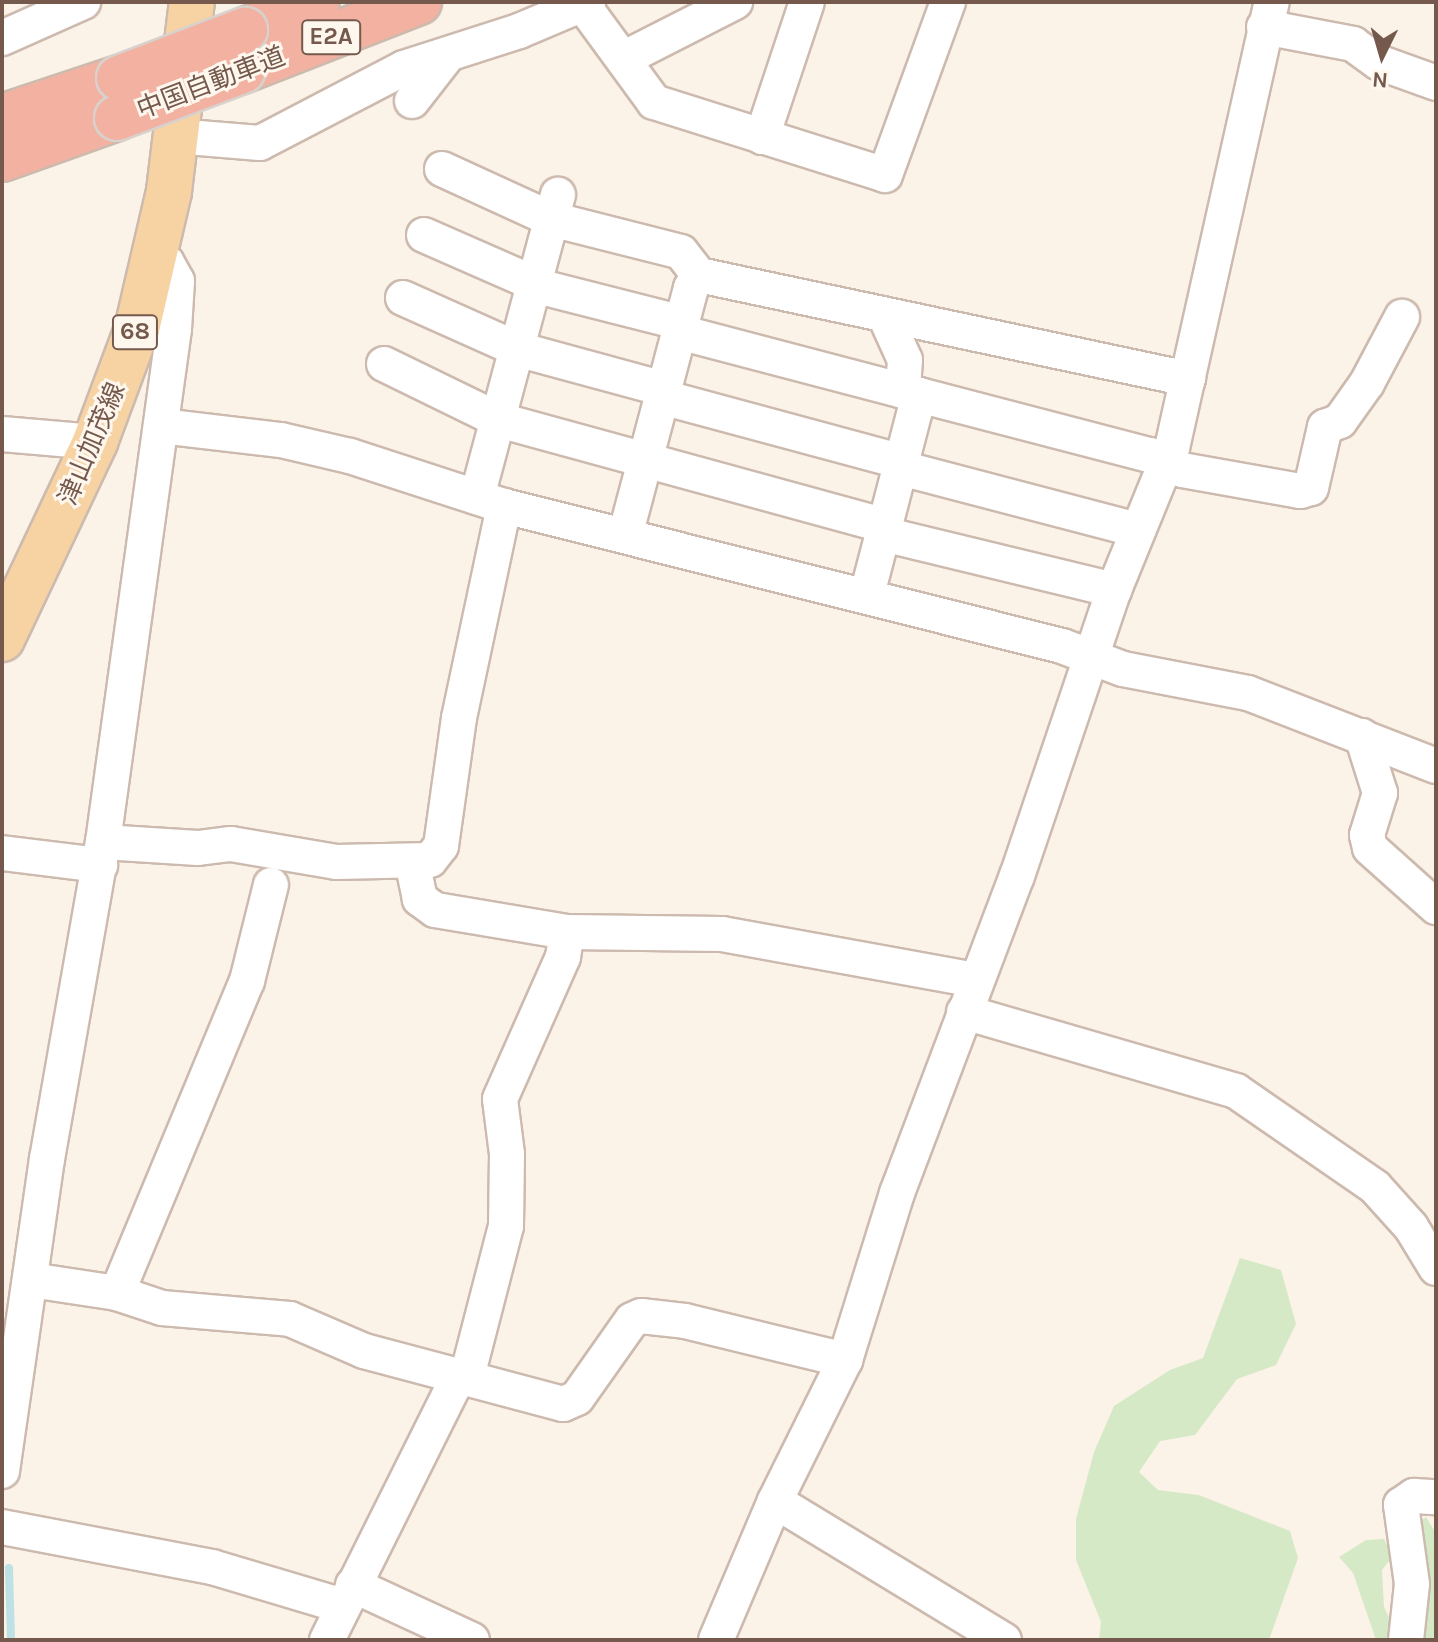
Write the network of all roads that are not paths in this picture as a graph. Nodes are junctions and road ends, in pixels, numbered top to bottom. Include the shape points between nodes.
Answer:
1 (83, 2) edge
2 (192, 2) edge
3 (317, 2) edge
4 (419, 2) edge
5 (735, 2) edge
6 (807, 2) edge
7 (948, 2) edge
8 (585, 3) edge
9 (1268, 15) edge
10 (2, 38) edge
11 (244, 51) junction
12 (447, 56) junction
13 (623, 59) junction
14 (1436, 83) edge
15 (118, 98) junction
16 (412, 101) dead end
17 (2, 117) edge
18 (175, 136) junction
19 (762, 137) junction
20 (2, 159) edge
21 (442, 169) dead end
22 (555, 207) junction
23 (424, 235) dead end
24 (155, 255) junction
25 (699, 275) junction
26 (534, 284) junction
27 (403, 298) dead end
28 (885, 316) junction
29 (1402, 317) dead end
30 (680, 328) junction
31 (517, 349) junction
32 (384, 364) dead end
33 (1188, 379) junction
34 (663, 393) junction
35 (911, 393) junction
36 (499, 420) junction
37 (161, 426) junction
38 (2, 434) edge
39 (95, 442) junction
40 (645, 462) junction
41 (902, 465) junction
42 (1166, 465) junction
43 (491, 502) junction
44 (884, 530) junction
45 (1138, 530) junction
46 (625, 536) junction
47 (1114, 590) junction
48 (867, 594) junction
49 (2, 639) edge
50 (1089, 658) junction
51 (1362, 736) junction
52 (1436, 766) edge
53 (2, 853) edge
54 (102, 854) junction
55 (412, 862) junction
56 (271, 885) dead end
57 (1436, 907) edge
58 (567, 932) junction
59 (974, 980) junction
60 (964, 1012) junction
61 (1436, 1268) edge
62 (20, 1291) edge
63 (117, 1293) junction
64 (845, 1360) junction
65 (462, 1380) junction
66 (2, 1471) edge
67 (1436, 1497) edge
68 (775, 1501) junction
69 (2, 1527) edge
70 (348, 1596) junction
71 (327, 1640) edge
72 (472, 1640) edge
73 (716, 1640) edge
74 (1004, 1640) edge
75 (1406, 1640) edge

1 - 10 street
2 - 18 main road, 津山加茂線 / 68
3 - 11 highway, 中国自動車道 / E2A
4 - 11 highway, 中国自動車道 / E2A
5 - 13 street
6 - 19 street
7 - 19 street via 885,175
8 - 12 street
8 - 13 street
9 - 14 street via 1353,44 1378,62
9 - 33 street
11 - 15 highway, 中国自動車道 / E2A, bridge
12 - 16 street
12 - 18 street via 404,68 260,143
13 - 19 street via 654,102
15 - 17 highway, 中国自動車道 / E2A
15 - 20 highway, 中国自動車道 / E2A
18 - 24 main road, 津山加茂線 / 68
21 - 22 street
22 - 25 street via 681,252
22 - 26 street
23 - 26 street
24 - 37 street via 177,281
24 - 39 main road, 津山加茂線 / 68 via 137,329
25 - 28 street
25 - 30 street
26 - 30 street
26 - 31 street
27 - 31 street
28 - 33 street
28 - 35 street via 905,360
29 - 42 street via 1367,383 1340,421 1325,427 1311,488 1300,491
30 - 34 street
30 - 35 street
31 - 34 street
31 - 36 street
32 - 36 street
33 - 42 street
34 - 40 street
34 - 41 street
35 - 41 street
35 - 42 street via 1150,455
36 - 40 street
36 - 43 street
37 - 43 street via 281,440
37 - 54 street
38 - 39 street
39 - 49 main road, 津山加茂線 / 68
40 - 44 street
40 - 46 street
41 - 44 street
41 - 45 street
42 - 45 street
43 - 46 street
43 - 55 street via 441,846 430,860
44 - 47 street
44 - 48 street
45 - 47 street
46 - 48 street
47 - 50 street
48 - 50 street via 1062,646
50 - 51 street via 1248,693
50 - 59 street via 1053,777
51 - 52 street
51 - 57 street via 1380,793 1367,835 1370,848
53 - 54 street
54 - 55 street via 231,844 312,860
54 - 62 street
55 - 58 street via 420,899 435,910
56 - 63 street via 247,981
58 - 59 street via 722,934
58 - 65 street via 563,957 500,1099 507,1154 506,1226
59 - 60 street
60 - 61 street via 1236,1091 1375,1187 1411,1227
60 - 64 street via 897,1193
62 - 63 street
62 - 66 street
63 - 65 street via 162,1308 290,1319 364,1351
64 - 65 street via 685,1321 641,1316 632,1320 577,1398 563,1404
64 - 68 street
65 - 70 street via 453,1387
67 - 75 street via 1414,1496 1401,1505 1412,1584
68 - 73 street
68 - 74 street
69 - 70 street
70 - 71 street
70 - 72 street

